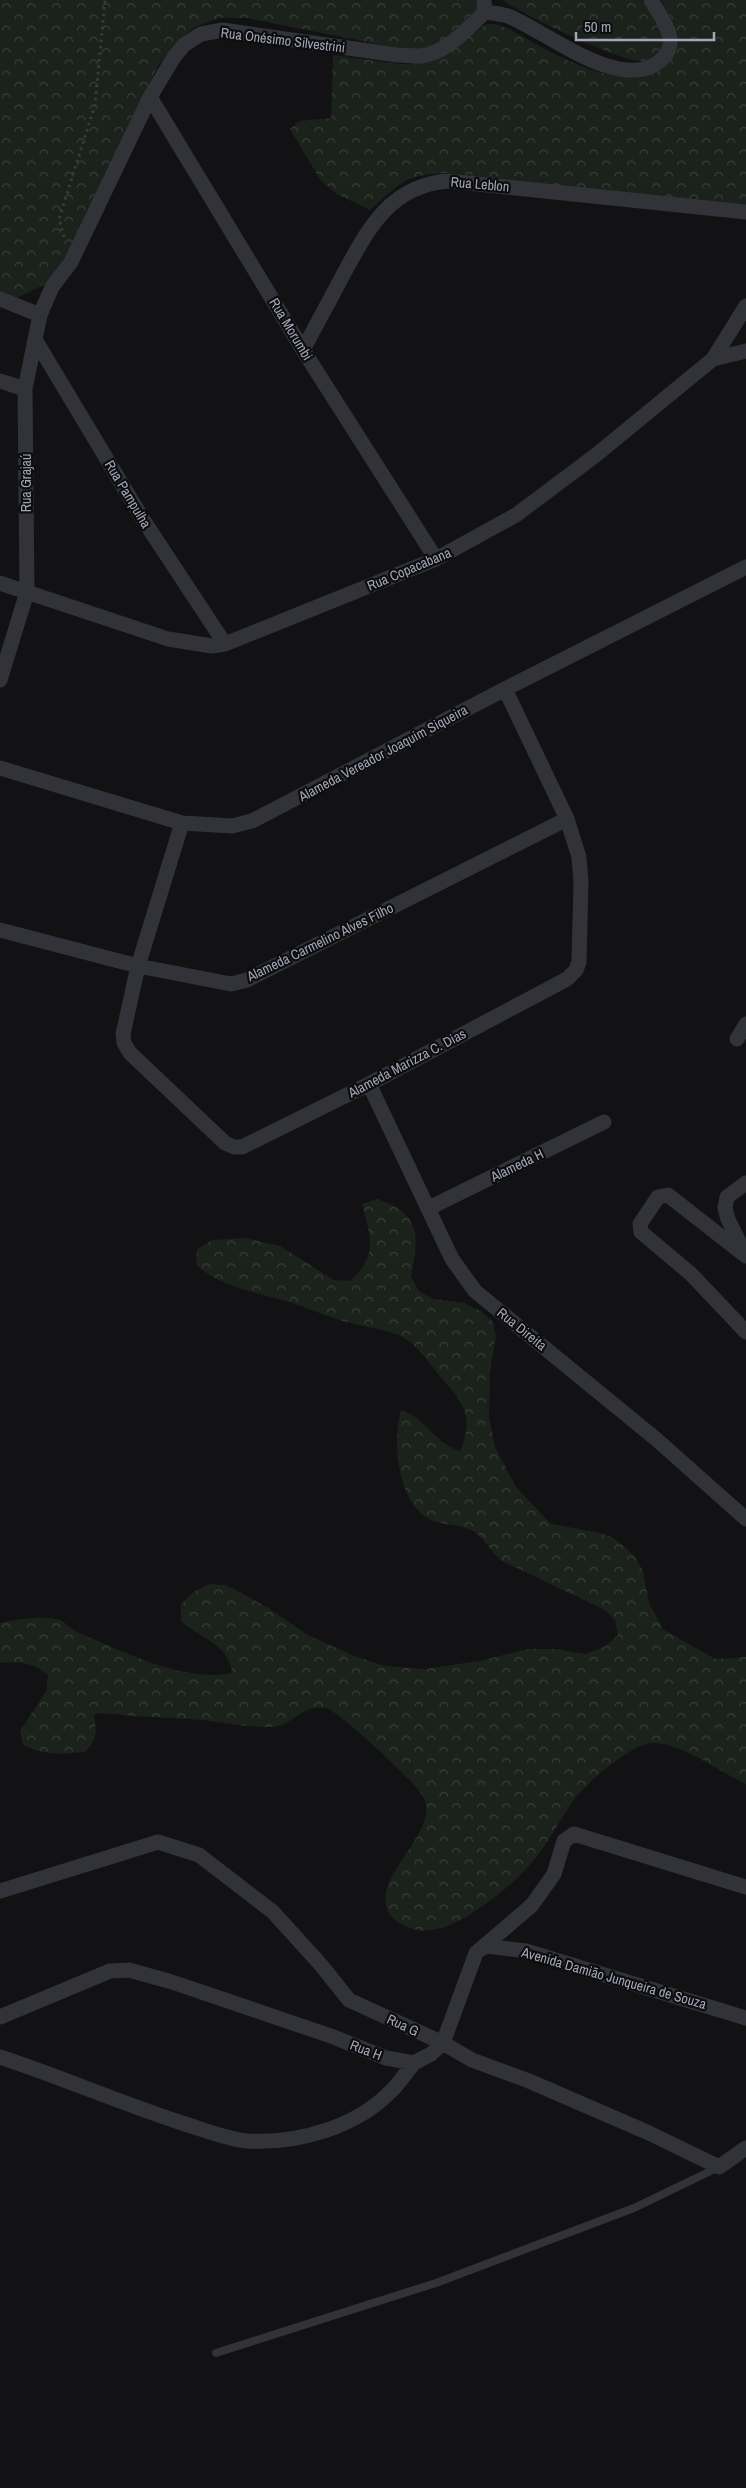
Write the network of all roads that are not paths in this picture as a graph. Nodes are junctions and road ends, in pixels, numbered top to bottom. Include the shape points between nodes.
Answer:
1 (651, 0) edge
2 (485, 6) edge
3 (150, 97) junction
4 (746, 212) edge
5 (52, 287) joint
6 (0, 299) edge
7 (746, 306) edge
8 (40, 315) junction
9 (36, 341) junction
10 (303, 350) junction
11 (746, 352) edge
12 (713, 359) junction
13 (0, 381) edge
14 (26, 389) junction
15 (436, 559) junction
16 (746, 567) edge
17 (0, 583) edge
18 (27, 592) junction
19 (225, 644) junction
20 (0, 680) edge
21 (505, 689) junction
22 (0, 768) edge
23 (567, 819) junction
24 (182, 823) junction
25 (0, 930) edge
26 (138, 966) junction
27 (746, 1024) edge
28 (737, 1039) dead end
29 (368, 1084) junction
30 (604, 1122) dead end
31 (746, 1183) edge
32 (429, 1208) junction
33 (746, 1255) edge
34 (746, 1332) edge
35 (746, 1519) edge
36 (746, 1887) edge
37 (0, 1891) edge
38 (481, 1948) junction
39 (0, 2017) edge
40 (746, 2018) edge
41 (443, 2043) junction
42 (0, 2057) edge
43 (414, 2063) junction
44 (746, 2148) edge
45 (719, 2167) junction
46 (216, 2353) dead end

1 - 2 street via 672,40 669,52 660,62 641,70 600,63
2 - 3 street, Rua Onésimo Silvestrini via 457,37 422,56 224,30 200,34 174,57
3 - 5 street, Rua Onésimo Silvestrini via 71,262
3 - 10 street, Rua Morumbi
4 - 10 street, Rua Leblon via 449,181 430,182 405,193 367,231
5 - 8 street, Rua Grajaú
6 - 8 street
7 - 12 street, Rua Copacabana
8 - 9 street, Rua Grajaú
9 - 14 street, Rua Grajaú
9 - 19 street, Rua Pampulha via 144,521
10 - 15 street, Rua Morumbi
11 - 12 street
12 - 15 street, Rua Copacabana via 535,502
13 - 14 street
14 - 18 street, Rua Grajaú
15 - 19 street, Rua Copacabana
16 - 21 street, Alameda Vereador Joaquim Siqueira
17 - 18 street, Rua Copacabana
18 - 19 street, Rua Copacabana via 168,639 212,646
18 - 20 street, Rua Grajaú
21 - 23 street
21 - 24 street, Alameda Vereador Joaquim Siqueira via 252,821 232,826
22 - 24 street, Alameda Vereador Joaquim Siqueira
23 - 26 street, Alameda Carmelino Alves Filho via 247,980 230,984
23 - 29 street, Alameda Marizza C. Dias via 579,857 581,882 579,962 576,970 566,979
24 - 26 street
25 - 26 street, Alameda Carmelino Alves Filho
26 - 29 street, Alameda Marizza C. Dias via 123,1034 124,1043 130,1053 225,1143 242,1147
27 - 28 street
29 - 32 street, Rua Direita
30 - 32 street, Alameda H
31 - 33 street via 727,1197 725,1208
32 - 35 street, Rua Direita via 452,1259 475,1291 656,1439
33 - 34 street via 668,1195 658,1197 640,1224 641,1232 692,1274
36 - 38 street via 574,1834 564,1841 554,1874 532,1905
37 - 41 street, Rua G via 158,1842 199,1855 273,1912 349,2000
38 - 40 street, Avenida Damião Junqueira de Souza via 526,1951
38 - 41 street
39 - 43 street, Rua H via 110,1971 130,1970 331,2036 377,2055
41 - 43 street
41 - 45 street via 472,2060 649,2133
42 - 43 street via 132,2107 246,2140 284,2140 337,2127 361,2114 392,2090
44 - 45 street
45 - 46 lane via 634,2208 436,2283

